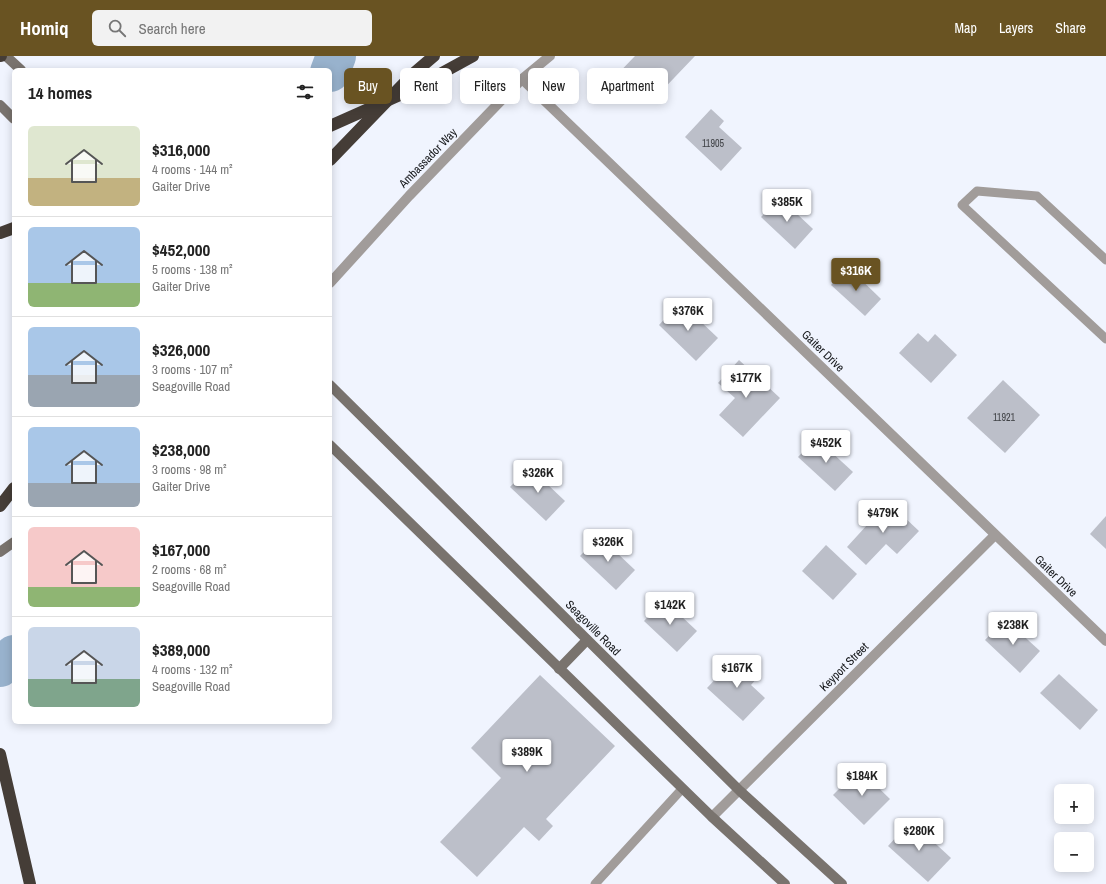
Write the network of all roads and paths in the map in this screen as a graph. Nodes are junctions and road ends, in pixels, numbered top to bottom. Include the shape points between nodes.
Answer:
1 (6, 56) edge
2 (434, 56) edge
3 (473, 56) edge
4 (550, 56) edge
5 (19, 68) edge
6 (522, 79) junction
7 (0, 105) edge
8 (12, 117) edge
9 (332, 125) edge
10 (332, 158) edge
11 (12, 229) edge
12 (0, 233) edge
13 (1106, 260) edge
14 (332, 281) edge
15 (1106, 339) edge
16 (332, 387) edge
17 (332, 447) edge
18 (12, 491) edge
19 (0, 506) edge
20 (995, 535) junction
21 (12, 543) edge
22 (0, 552) edge
23 (587, 640) junction
24 (1106, 641) edge
25 (559, 669) junction
26 (0, 754) edge
27 (682, 789) junction
28 (740, 791) junction
29 (712, 817) junction
30 (30, 884) edge
31 (595, 884) edge
32 (785, 884) edge
33 (842, 884) edge

1 - 5 main road
2 - 10 highway via 414,73
3 - 9 highway via 411,90
4 - 6 street, Ambassador Way
6 - 14 street, Ambassador Way
6 - 20 street, Gaiter Drive
7 - 8 main road
11 - 12 highway
13 - 15 lane via 1038,196 977,191 962,205
16 - 23 main road, Seagoville Road
17 - 25 main road
18 - 19 highway
20 - 24 street, Gaiter Drive
20 - 28 street, Keyport Street
21 - 22 main road
23 - 25 main road
23 - 28 main road, Seagoville Road
25 - 27 main road
26 - 30 highway
27 - 29 main road
27 - 31 lane
28 - 29 street, Keyport Street
28 - 33 main road, Seagoville Road
29 - 32 main road

